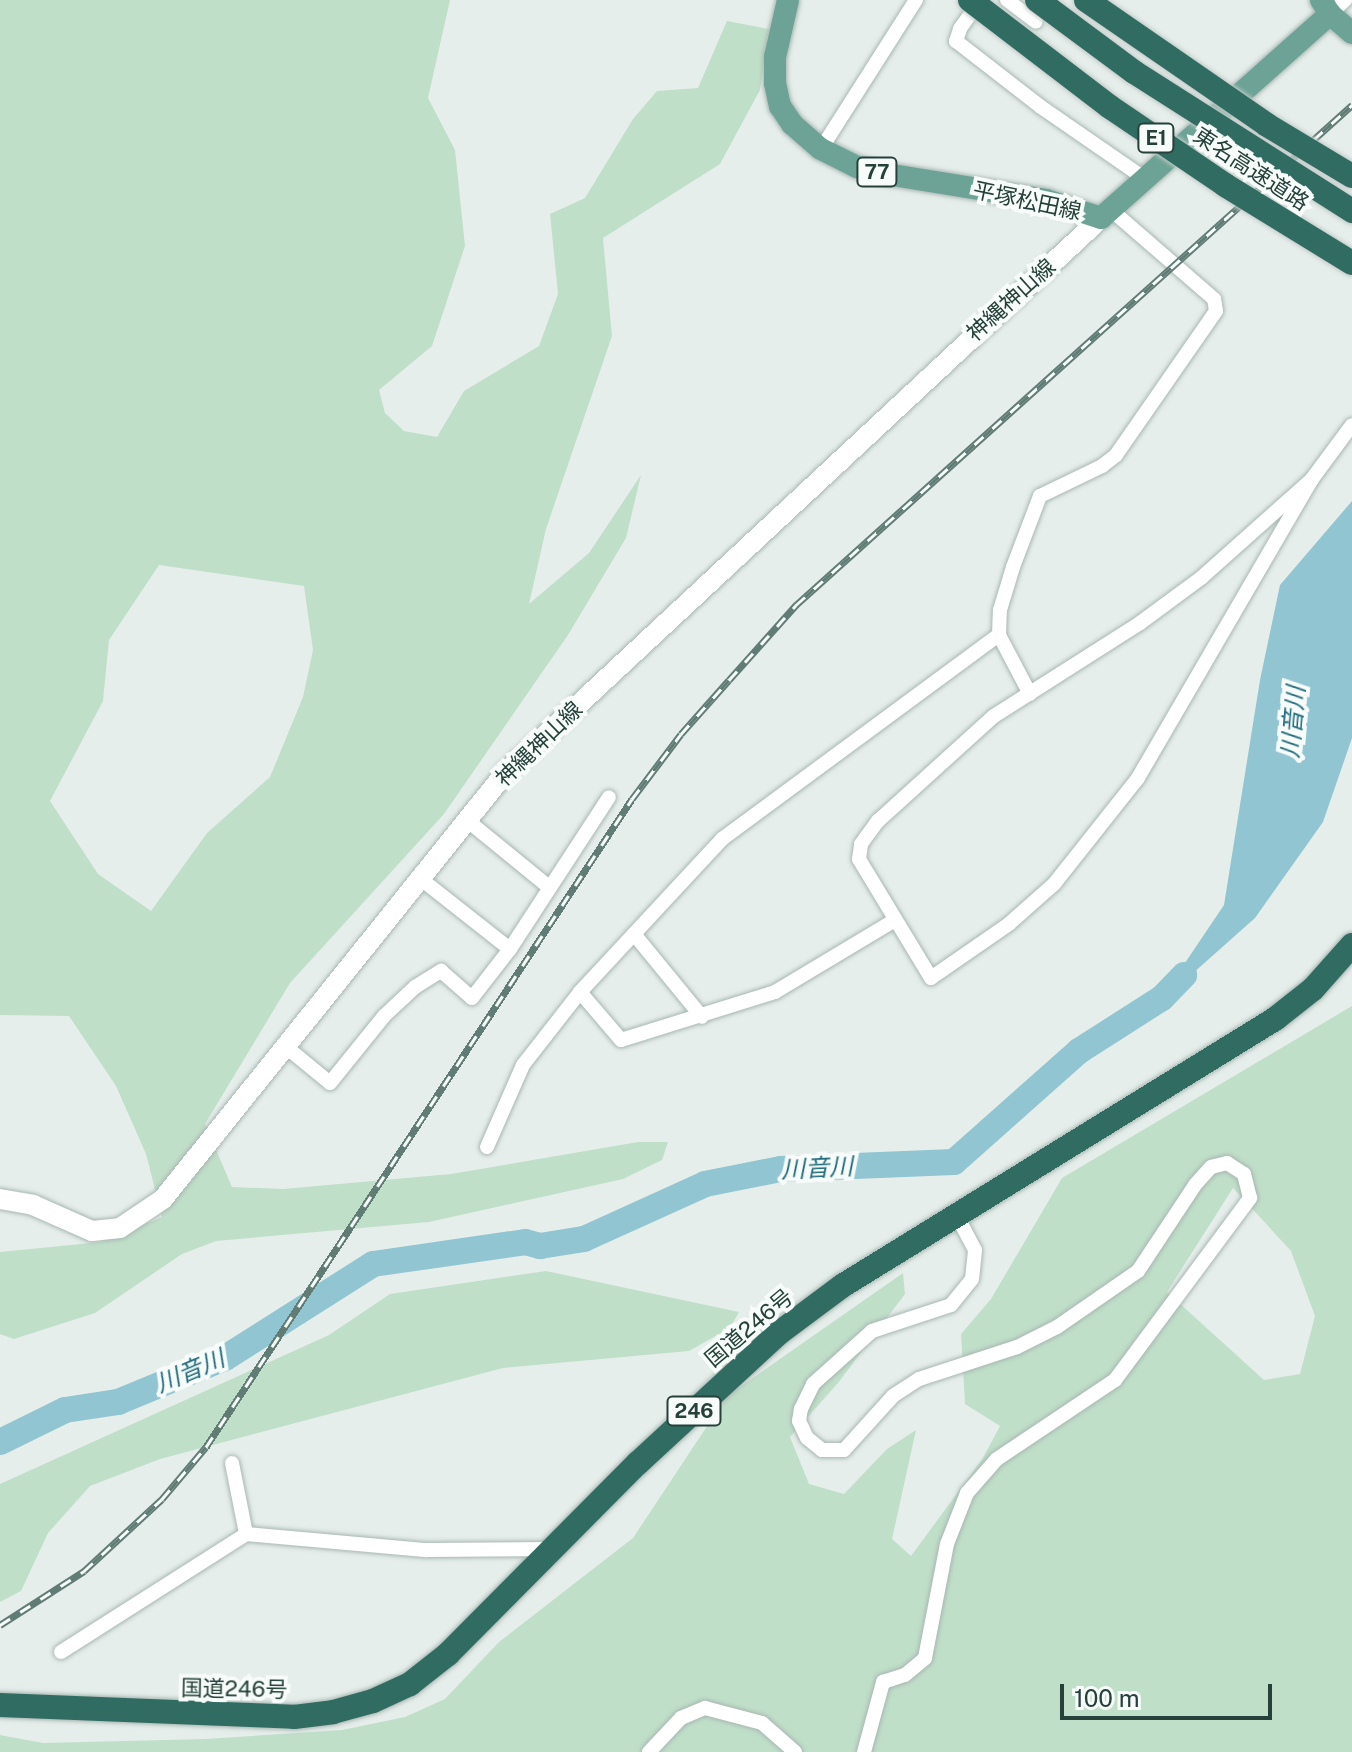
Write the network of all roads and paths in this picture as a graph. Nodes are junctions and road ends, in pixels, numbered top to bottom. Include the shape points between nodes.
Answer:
1 (788, 0) edge
2 (916, 0) edge
3 (970, 0) edge
4 (980, 0) edge
5 (1007, 0) edge
6 (1086, 0) edge
7 (1332, 5) edge
8 (1036, 11) edge
9 (1352, 33) edge
10 (821, 149) junction
11 (1352, 176) edge
12 (1144, 178) junction
13 (1352, 211) edge
14 (1106, 213) junction
15 (1352, 263) edge
16 (1352, 425) edge
17 (1312, 479) junction
18 (999, 635) junction
19 (1030, 694) junction
20 (609, 797) dead end
21 (468, 821) junction
22 (421, 879) junction
23 (549, 887) junction
24 (895, 920) junction
25 (634, 934) junction
26 (1352, 945) edge
27 (510, 949) junction
28 (580, 992) junction
29 (702, 1017) junction
30 (285, 1046) junction
31 (487, 1147) dead end
32 (0, 1199) edge
33 (956, 1214) junction
34 (232, 1463) dead end
35 (246, 1534) junction
36 (554, 1549) junction
37 (61, 1652) dead end
38 (0, 1705) edge
39 (649, 1752) edge
40 (795, 1752) edge
41 (864, 1752) edge

1 - 10 main road, 平塚松田線 / 77 via 777,44 780,106
2 - 10 street
3 - 15 highway, 東名高速道路 / E1, bridge via 1110,107
4 - 12 street via 956,41
5 - 8 street
6 - 11 highway, bridge via 1267,125
7 - 9 main road
7 - 12 main road, 平塚松田線
8 - 13 highway, E1, bridge
10 - 14 main road, 平塚松田線 / 77 via 869,170
12 - 14 main road, 平塚松田線
14 - 18 street via 1214,299 1216,311 1116,455 1040,496 1000,610
14 - 21 main road, 神縄神山線 via 505,773
16 - 17 street
17 - 19 street via 1201,578
17 - 24 street via 1138,778 1054,884 989,939 931,978
18 - 19 street
18 - 25 street via 722,839
19 - 24 street via 994,716 878,821 861,844 859,859
20 - 23 street
21 - 22 main road, 神縄神山線
21 - 23 street
22 - 27 street
22 - 30 main road, 神縄神山線
23 - 27 street
24 - 29 street via 775,992
25 - 28 street
25 - 29 street
26 - 33 highway, 国道246号 / 246 via 1313,989 1275,1019
27 - 30 street via 472,998 441,971 415,987 330,1083
28 - 29 street via 621,1040
28 - 31 street via 523,1065
30 - 32 main road, 神縄神山線 via 163,1199 141,1217 120,1228 92,1231 33,1205
33 - 36 highway, 国道246号 / 246 via 779,1333
33 - 41 street via 975,1250 972,1279 951,1305 872,1331 813,1384 799,1421 807,1438 822,1450 844,1450 893,1396 919,1379 1017,1347 1057,1327 1138,1271 1211,1167 1227,1163 1244,1174 1250,1198 1115,1380 997,1459 967,1493 947,1544 925,1658 905,1675 883,1682
34 - 35 street
35 - 36 street via 427,1550
35 - 37 street
36 - 38 highway, 国道246号 / 246 via 448,1654 410,1684 360,1705 320,1714 254,1718
39 - 40 street via 681,1718 705,1708 762,1723

